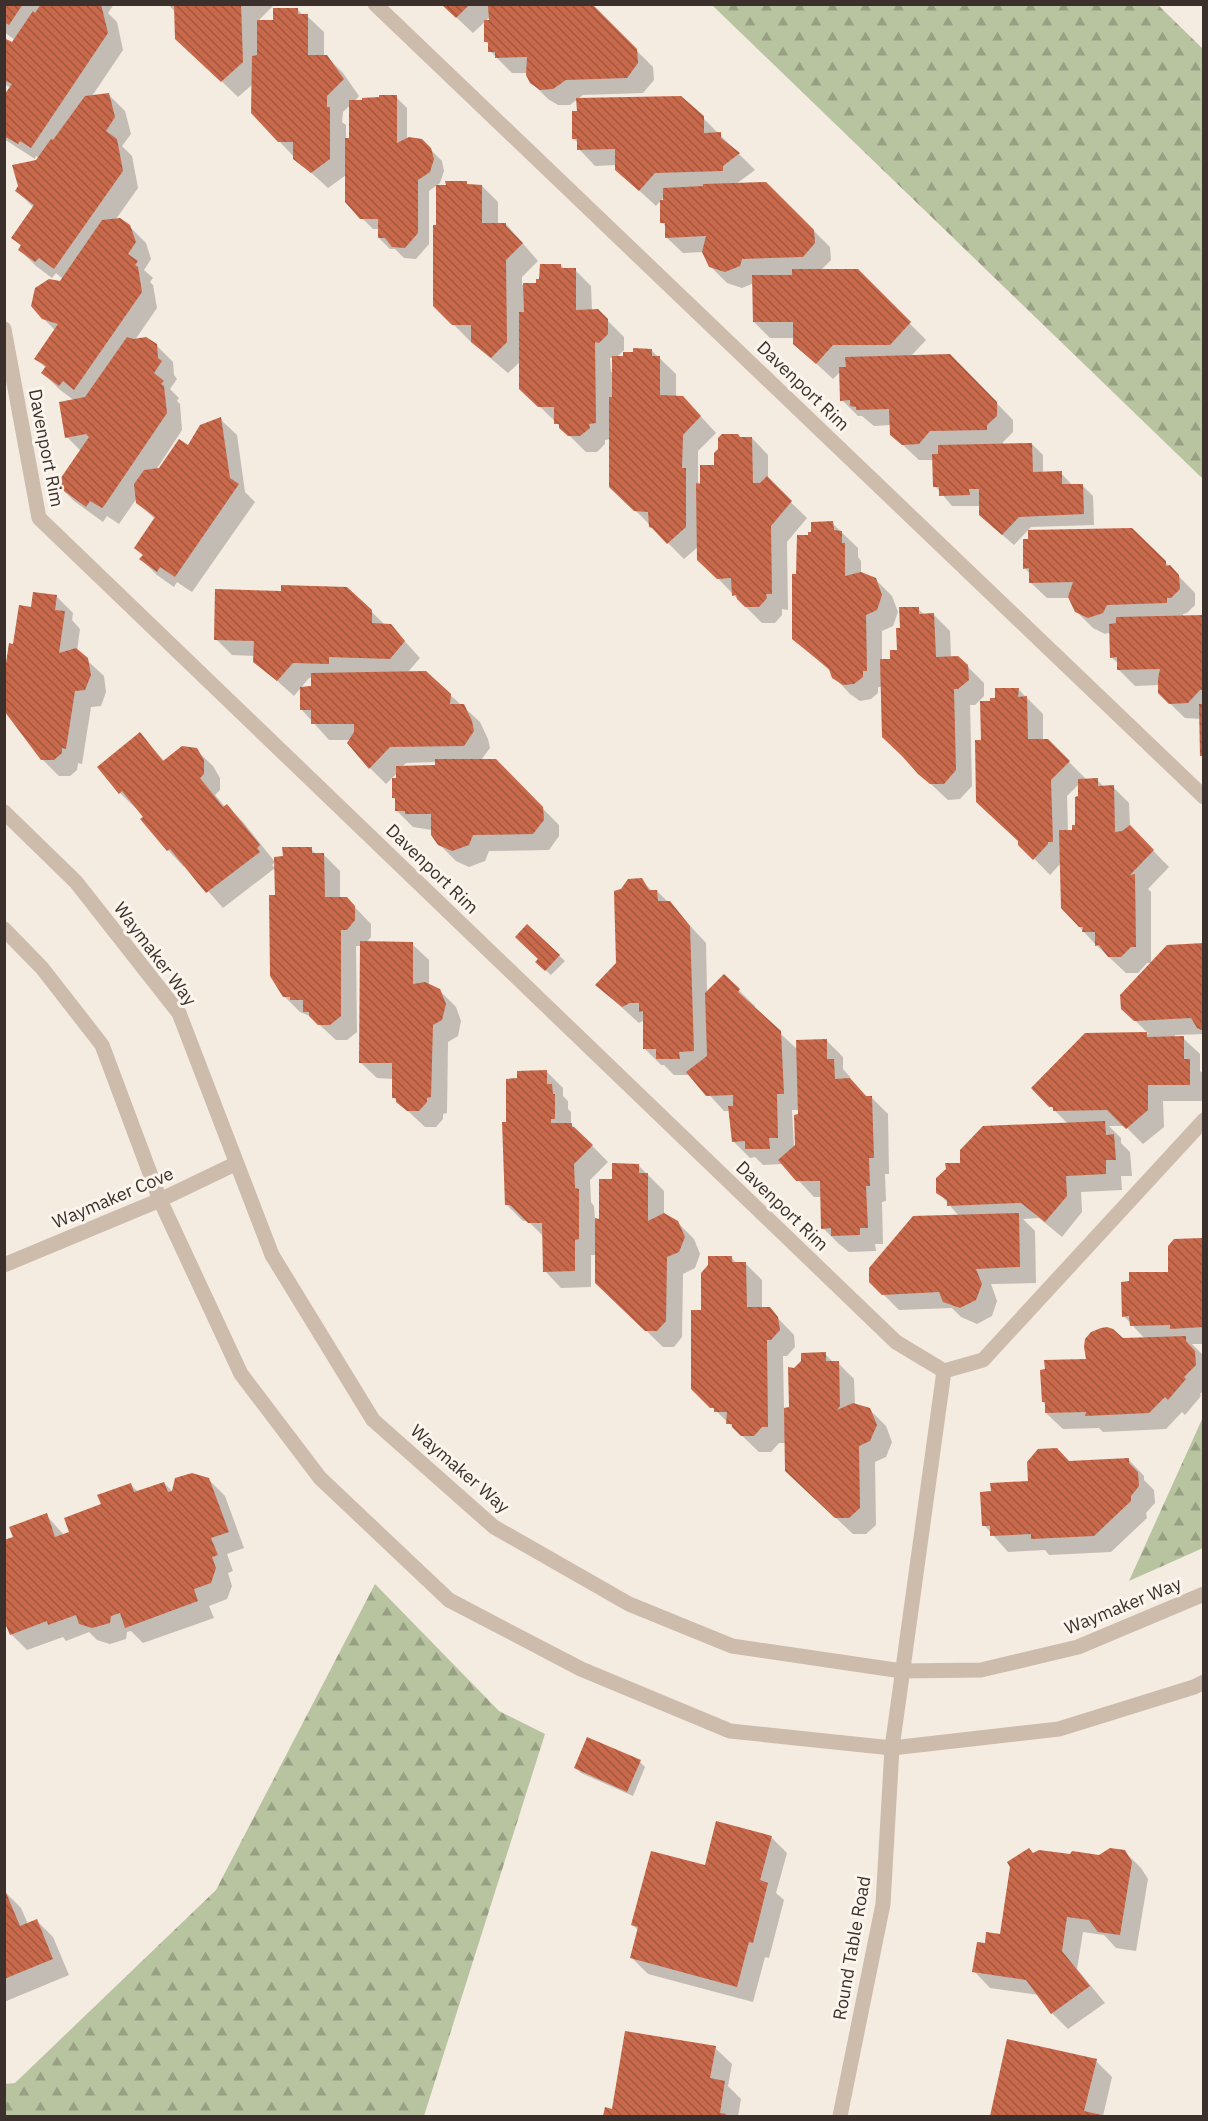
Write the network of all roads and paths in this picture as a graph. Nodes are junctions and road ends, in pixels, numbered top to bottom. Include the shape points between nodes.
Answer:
1 (375, 4) edge
2 (4, 329) edge
3 (1203, 796) edge
4 (4, 812) edge
5 (4, 928) edge
6 (1203, 1120) edge
7 (235, 1164) junction
8 (160, 1200) junction
9 (4, 1265) edge
10 (944, 1371) junction
11 (1203, 1594) edge
12 (902, 1671) junction
13 (1203, 1682) edge
14 (892, 1748) junction
15 (840, 2116) edge

1 - 3 street, Davenport Rim
2 - 10 street, Davenport Rim via 39,518 896,1342
4 - 7 street, Waymaker Way via 76,882 179,1012
5 - 8 street via 42,968 102,1045
6 - 10 street via 983,1360
7 - 8 street, Waymaker Cove
7 - 12 street, Waymaker Way via 272,1255 373,1420 494,1527 629,1604 732,1647
8 - 9 street, Waymaker Cove
8 - 14 street via 241,1374 320,1478 449,1600 581,1669 730,1731
10 - 12 street
11 - 12 street, Waymaker Way via 1078,1647 981,1670
12 - 14 street
13 - 14 street via 1059,1729
14 - 15 street, Round Table Road via 883,1904

